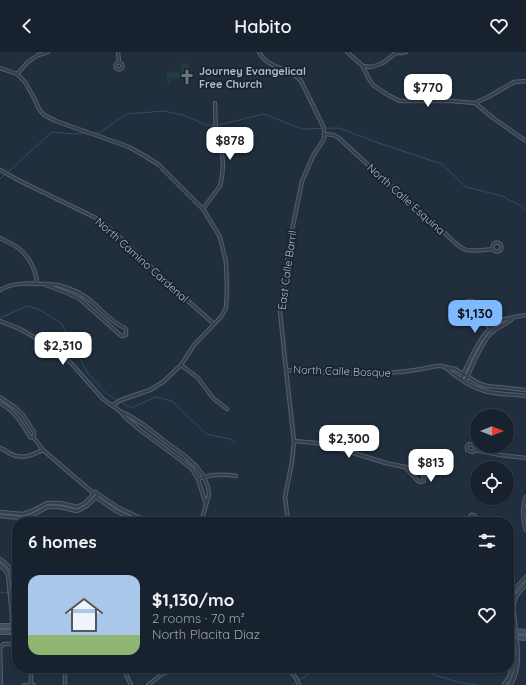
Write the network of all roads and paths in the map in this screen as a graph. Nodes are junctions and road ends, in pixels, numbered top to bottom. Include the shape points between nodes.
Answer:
1 (48, 52) edge
2 (118, 52) edge
3 (259, 52) edge
4 (347, 52) edge
5 (397, 52) edge
6 (406, 52) edge
7 (119, 62) dead end
8 (362, 66) junction
9 (0, 68) edge
10 (17, 74) junction
11 (526, 80) edge
12 (215, 103) dead end
13 (475, 103) junction
14 (324, 134) junction
15 (526, 141) edge
16 (0, 170) edge
17 (203, 209) junction
18 (0, 238) edge
19 (493, 248) dead end
20 (37, 283) junction
21 (46, 285) junction
22 (0, 290) edge
23 (526, 315) edge
24 (514, 317) junction
25 (0, 321) edge
26 (214, 324) junction
27 (491, 327) junction
28 (494, 331) junction
29 (181, 365) junction
30 (445, 367) junction
31 (286, 370) junction
32 (464, 374) junction
33 (468, 376) junction
34 (461, 379) junction
35 (465, 381) junction
36 (526, 390) edge
37 (526, 396) edge
38 (0, 397) edge
39 (0, 403) edge
40 (113, 405) junction
41 (227, 409) dead end
42 (121, 412) junction
43 (34, 438) junction
44 (294, 441) junction
45 (0, 448) edge
46 (43, 450) junction
47 (490, 453) edge
48 (526, 458) edge
49 (405, 467) junction
50 (236, 476) dead end
51 (204, 477) junction
52 (198, 479) junction
53 (94, 493) junction
54 (97, 496) junction
55 (526, 497) edge
56 (525, 502) edge
57 (206, 504) junction
58 (0, 512) edge
59 (0, 516) edge
60 (137, 516) edge
61 (12, 517) edge
62 (25, 517) edge
63 (128, 517) edge
64 (203, 517) edge
65 (287, 517) edge
66 (526, 530) edge
67 (0, 559) edge
68 (0, 565) edge
69 (12, 571) edge
70 (526, 577) edge
71 (526, 584) edge
72 (10, 589) joint
73 (514, 591) edge
74 (516, 596) joint
75 (514, 600) edge
76 (12, 615) edge
77 (514, 616) edge
78 (0, 626) edge
79 (12, 626) edge
80 (515, 631) junction
81 (0, 632) edge
82 (12, 632) edge
83 (526, 632) edge
84 (516, 638) junction
85 (526, 638) edge
86 (12, 644) edge
87 (517, 654) junction
88 (514, 663) edge
89 (31, 673) edge
90 (65, 673) edge
91 (125, 673) edge
92 (165, 673) edge
93 (290, 673) edge
94 (511, 673) edge
95 (1, 685) edge
96 (24, 685) edge
97 (32, 685) edge
98 (65, 685) edge
99 (131, 685) edge
100 (148, 685) edge
101 (299, 685) edge
102 (504, 685) edge
103 (510, 685) edge

1 - 10 street via 28,62
2 - 7 street
3 - 14 street via 264,59 278,68 298,76 324,128
4 - 8 street
5 - 6 street
5 - 8 street via 383,63 372,67
8 - 13 street via 373,85 400,101
9 - 10 street
10 - 17 street via 25,82 44,115 130,147 159,165
11 - 13 street via 514,82
12 - 17 street via 216,136 223,164 222,177 220,186
13 - 15 street
14 - 19 street, North Calle Esquina via 334,135 340,139 458,246 467,251
14 - 31 street, East Calle Barril via 324,139 302,181 292,230 280,311
16 - 26 street, North Camino Cardenal via 96,218
17 - 26 street via 220,236 226,262 226,308
18 - 20 street via 17,248 29,260
20 - 21 street
20 - 22 street via 11,285
21 - 21 street via 80,299 118,334 126,335 125,328 82,295 65,287
23 - 24 street
24 - 27 street
24 - 28 street
25 - 40 street via 48,345 71,363 103,399
26 - 29 street via 194,345
27 - 27 street via 468,306 468,301 478,305
27 - 28 street
27 - 32 street via 480,340
28 - 33 street via 484,343
29 - 40 street via 150,390
29 - 41 street via 198,378 213,398
30 - 31 street, North Calle Bosque via 379,374
30 - 32 street, North Calle Bosque
30 - 34 street
31 - 44 street, East Calle Barril
32 - 33 street, North Calle Bosque
32 - 34 street
33 - 35 street
33 - 36 street, North Calle Bosque via 487,386
34 - 35 street
35 - 37 street via 486,391
38 - 43 street via 23,415 34,432
39 - 43 street via 20,419 30,437
40 - 42 street
42 - 51 street via 144,425 185,456
42 - 52 street via 140,430 192,469
43 - 46 street
44 - 49 street via 334,447
44 - 65 street, East Calle Barril via 285,497
45 - 46 street via 21,457
46 - 53 street
47 - 48 street
49 - 49 street via 418,481 424,481 422,473
50 - 51 street via 220,474
51 - 52 street
51 - 57 street via 209,496
52 - 57 street
53 - 54 street
53 - 58 street via 78,507 47,503 23,514
54 - 60 street
54 - 62 street via 77,511 47,507
54 - 63 street
55 - 56 street
56 - 66 street via 522,513
57 - 64 street
59 - 61 street
67 - 69 street
68 - 72 street via 8,575
70 - 73 street
71 - 74 street
72 - 76 street
74 - 75 street
77 - 80 street
78 - 79 main road
80 - 83 main road
80 - 84 street
81 - 82 main road
84 - 85 main road
84 - 87 street
86 - 95 street via 0,647
87 - 88 street
87 - 103 street via 517,669
89 - 97 street
90 - 98 street
91 - 99 street
92 - 100 street
93 - 101 street
94 - 102 street
96 - 97 street

